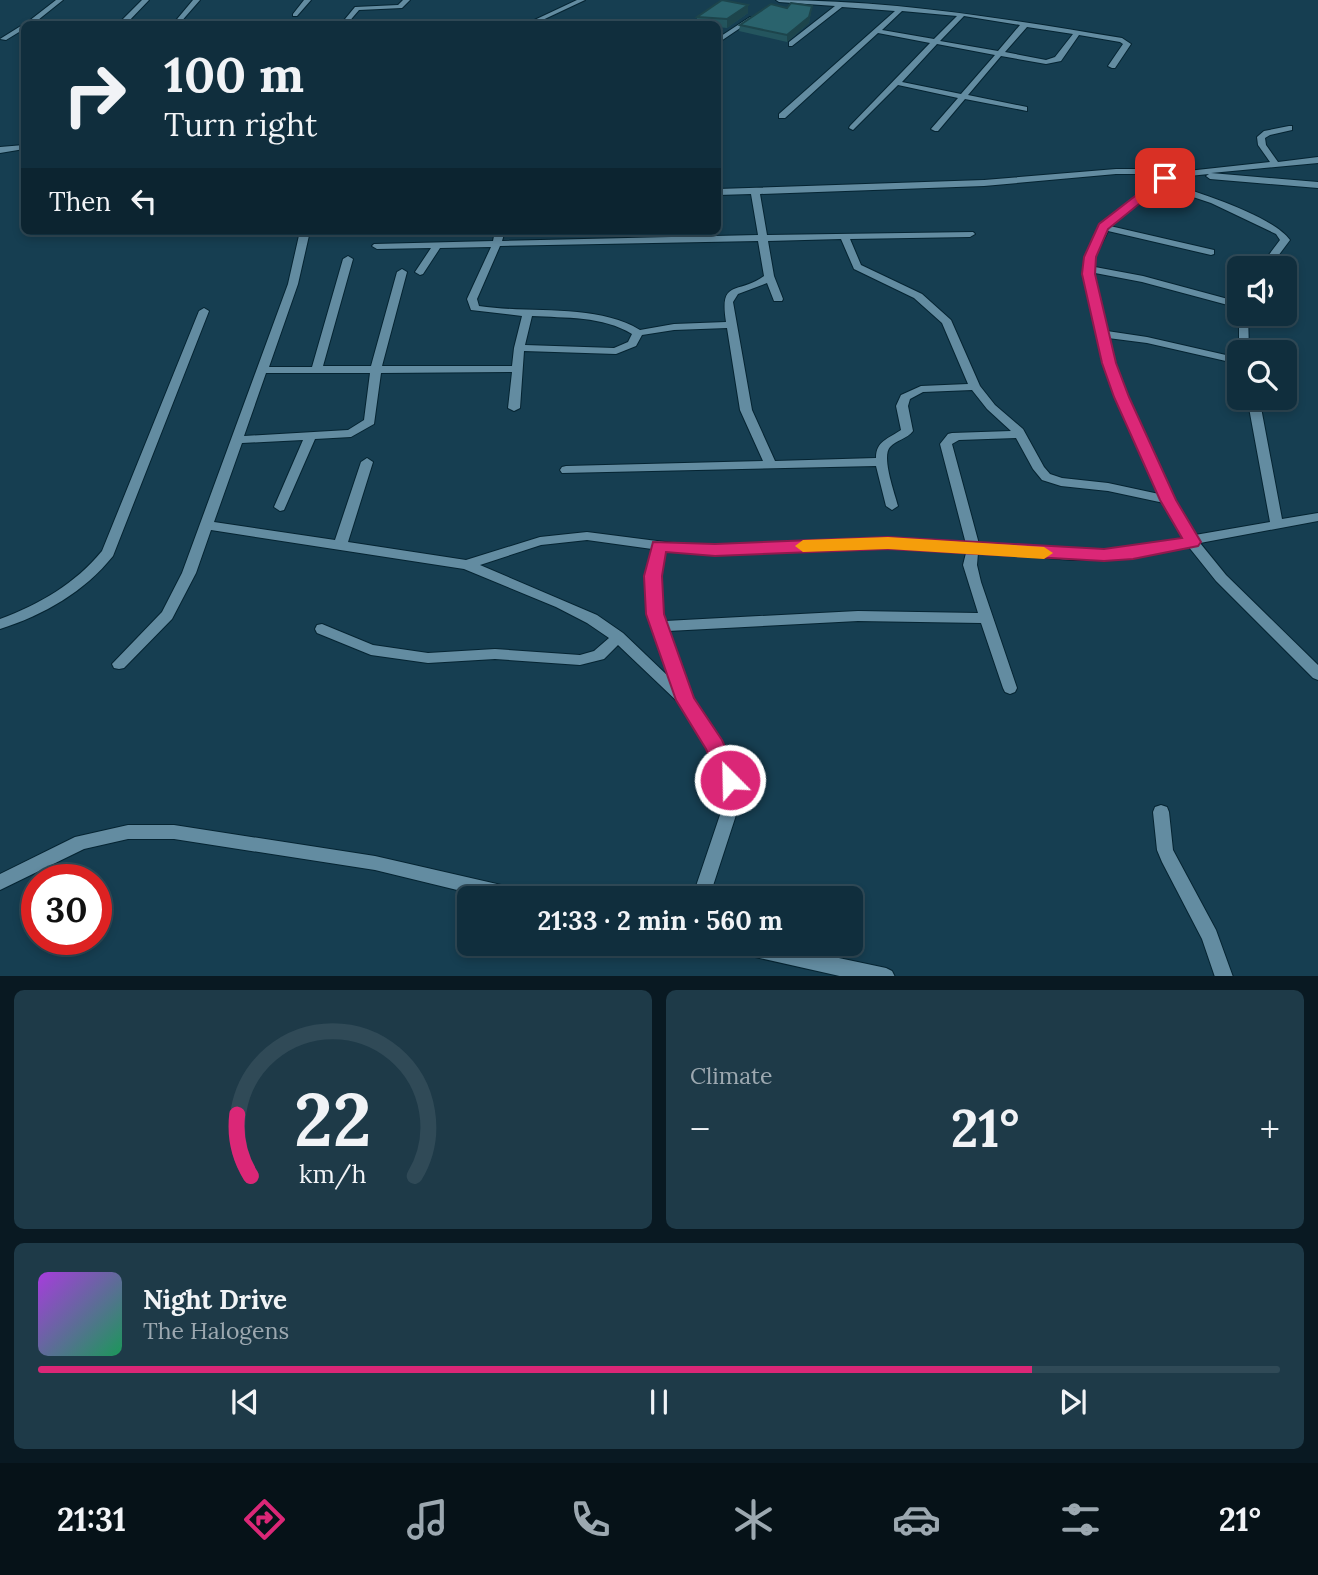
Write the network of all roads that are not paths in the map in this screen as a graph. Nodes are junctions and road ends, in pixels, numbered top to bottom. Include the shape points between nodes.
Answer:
1 (60, 0) edge
2 (146, 0) edge
3 (197, 0) edge
4 (308, 0) edge
5 (407, 0) edge
6 (582, 0) edge
7 (777, 0) edge
8 (767, 6) edge
9 (839, 6) junction
10 (901, 9) junction
11 (760, 13) edge
12 (962, 14) junction
13 (295, 15) dead end
14 (32, 21) edge
15 (126, 21) edge
16 (179, 21) edge
17 (346, 21) edge
18 (536, 21) edge
19 (1025, 24) junction
20 (21, 28) edge
21 (876, 32) junction
22 (1078, 32) junction
23 (4, 39) dead end
24 (721, 39) edge
25 (937, 42) junction
26 (792, 44) dead end
27 (1000, 54) junction
28 (1112, 66) dead end
29 (897, 83) junction
30 (963, 96) junction
31 (1024, 108) dead end
32 (782, 116) dead end
33 (853, 128) dead end
34 (1289, 128) dead end
35 (935, 129) dead end
36 (21, 147) edge
37 (0, 150) edge
38 (1318, 160) edge
39 (1275, 164) junction
40 (1192, 172) junction
41 (1161, 180) junction
42 (1318, 185) edge
43 (755, 191) junction
44 (721, 192) edge
45 (1103, 227) junction
46 (970, 234) dead end
47 (304, 235) edge
48 (499, 235) edge
49 (844, 236) junction
50 (764, 239) junction
51 (497, 244) junction
52 (437, 245) junction
53 (377, 246) dead end
54 (1211, 252) dead end
55 (1273, 256) edge
56 (348, 258) dead end
57 (1088, 269) junction
58 (402, 272) dead end
59 (420, 272) dead end
60 (769, 276) junction
61 (778, 299) dead end
62 (1227, 302) edge
63 (204, 311) dead end
64 (528, 312) junction
65 (733, 325) junction
66 (638, 334) junction
67 (1102, 334) junction
68 (519, 348) junction
69 (1227, 359) edge
70 (317, 369) junction
71 (376, 369) junction
72 (517, 369) junction
73 (261, 370) junction
74 (975, 387) junction
75 (514, 408) dead end
76 (1255, 410) edge
77 (1020, 434) junction
78 (310, 436) junction
79 (237, 440) junction
80 (367, 462) dead end
81 (881, 462) junction
82 (770, 464) junction
83 (566, 470) dead end
84 (1168, 500) junction
85 (892, 506) dead end
86 (280, 507) dead end
87 (1318, 517) edge
88 (207, 525) junction
89 (1277, 525) junction
90 (1192, 542) junction
91 (340, 546) junction
92 (659, 546) junction
93 (973, 547) junction
94 (466, 565) junction
95 (987, 618) junction
96 (0, 624) edge
97 (659, 626) junction
98 (322, 629) dead end
99 (618, 637) junction
100 (119, 664) dead end
101 (1318, 674) edge
102 (1010, 688) dead end
103 (685, 700) junction
104 (1161, 812) dead end
105 (0, 882) edge
106 (472, 886) edge
107 (704, 886) edge
108 (790, 956) edge
109 (886, 976) edge
110 (1224, 976) edge

1 - 14 street
2 - 15 street
3 - 16 street
4 - 13 street
5 - 17 street via 401,8 357,8
6 - 18 street
7 - 8 street
7 - 9 street
9 - 10 street
9 - 26 street
10 - 12 street
10 - 21 street
11 - 24 street
12 - 19 street
12 - 25 street
19 - 22 street
19 - 27 street
20 - 23 street
21 - 25 street
21 - 32 street
22 - 27 street via 1053,61
22 - 28 street via 1125,41 1126,47
25 - 27 street
25 - 29 street
27 - 30 street
29 - 30 street
29 - 33 street
30 - 31 street
30 - 35 street
34 - 39 street via 1267,132 1260,139
36 - 37 street
38 - 39 street
39 - 40 street
40 - 41 street
40 - 42 street
41 - 43 street via 1111,173
41 - 45 street
41 - 55 street via 1279,232 1284,240
43 - 44 street
43 - 50 street
45 - 54 street
45 - 57 street
46 - 49 street
47 - 73 street via 293,285
48 - 51 street
49 - 50 street
49 - 74 street via 857,267 918,296 947,322
50 - 51 street
50 - 60 street
51 - 52 street
51 - 64 street via 472,304 479,309
52 - 53 street
52 - 59 street
56 - 70 street
57 - 62 street
57 - 67 street
58 - 71 street
60 - 61 street
60 - 65 street via 729,297
63 - 96 street via 108,553 76,585
64 - 66 street via 624,325
64 - 68 street
65 - 66 street via 674,327
65 - 82 street via 746,410
66 - 68 street via 627,348 616,351
67 - 69 street
67 - 84 street via 1122,397
68 - 72 street
70 - 71 street
70 - 73 street
71 - 72 street
71 - 78 street via 370,422 351,433
72 - 75 street
73 - 79 street
74 - 77 street
74 - 81 street via 921,389 908,394 902,406 907,432 883,447
76 - 89 street
77 - 84 street via 1038,469 1052,480 1108,486
77 - 93 street via 959,436 946,444
78 - 79 street
78 - 86 street
79 - 88 street
80 - 91 street
81 - 82 street
81 - 85 street
82 - 83 street
84 - 90 street
87 - 89 street
88 - 91 street
88 - 100 street via 176,602
89 - 90 street
90 - 93 street via 1104,555
90 - 101 street via 1221,578
91 - 94 street
92 - 93 street via 715,550 888,543
92 - 94 street via 604,537 560,537
92 - 97 street via 653,585
93 - 95 street via 970,565
94 - 99 street via 561,604
95 - 97 street via 870,615
95 - 102 street
97 - 103 street
98 - 99 street via 380,652 428,657 495,654 580,660 598,655
99 - 103 street
103 - 107 street via 715,746 731,790 730,809
104 - 110 street via 1165,850 1210,936
105 - 106 street via 81,842 128,832 174,832 375,863
108 - 109 street

